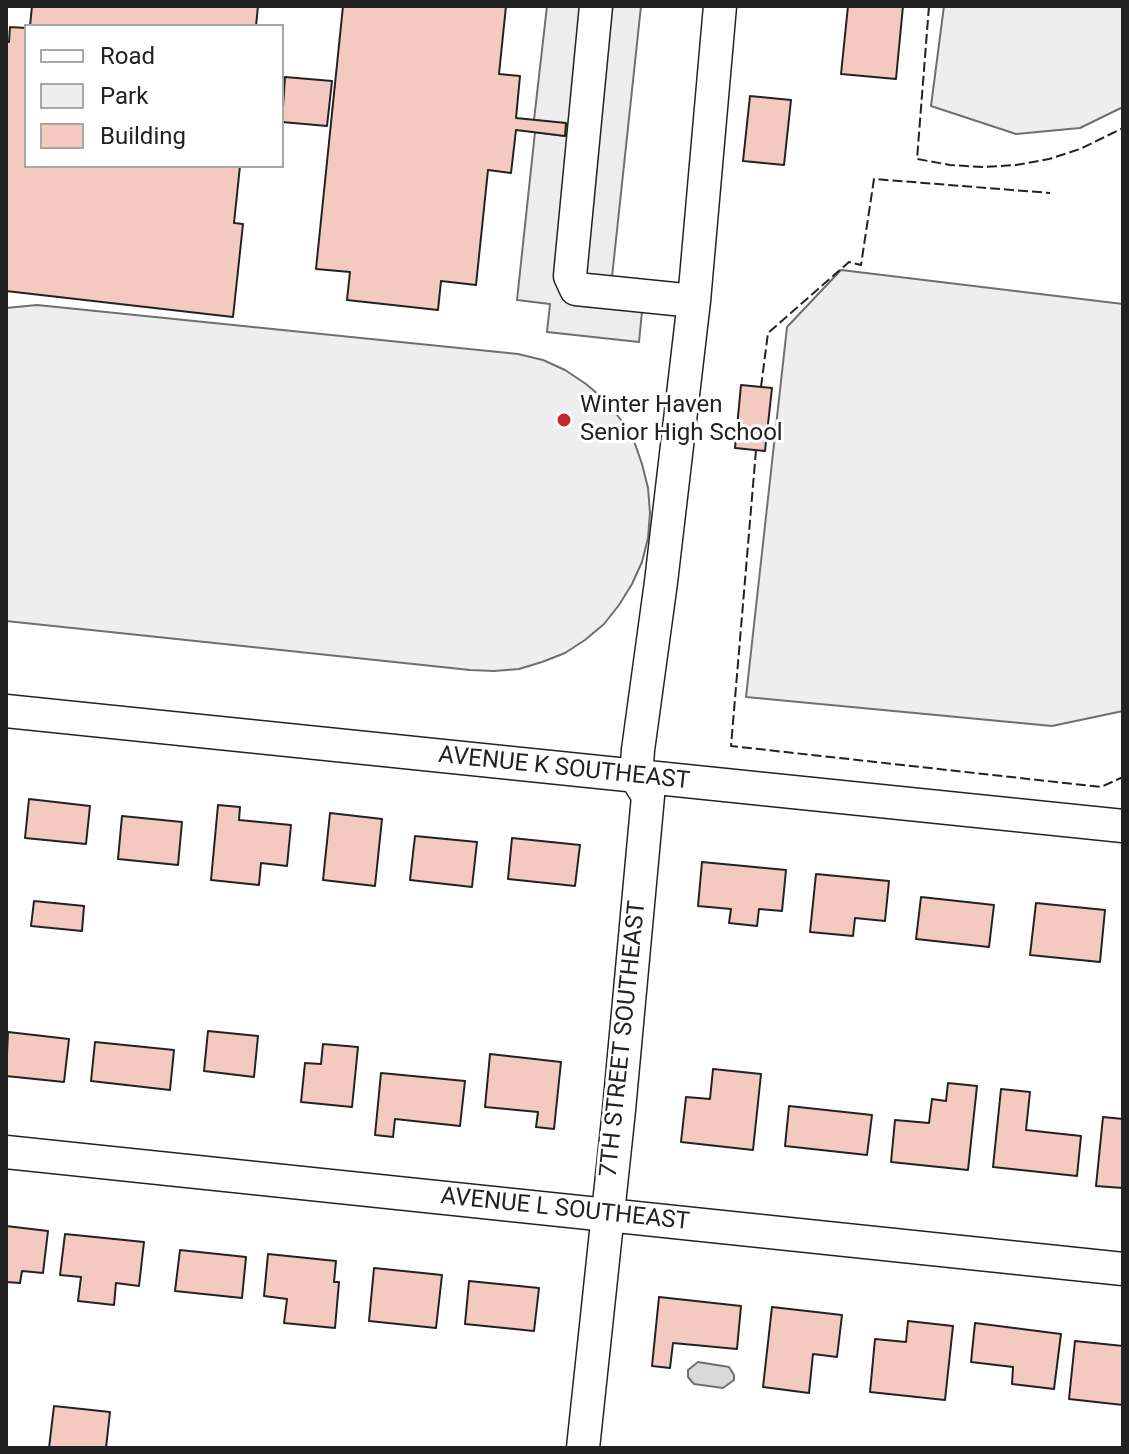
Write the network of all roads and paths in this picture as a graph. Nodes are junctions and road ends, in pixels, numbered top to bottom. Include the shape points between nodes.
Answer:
1 (596, 6) edge
2 (720, 6) edge
3 (694, 301) junction
4 (6, 711) edge
5 (636, 777) junction
6 (1123, 826) edge
7 (6, 1152) edge
8 (607, 1214) junction
9 (1123, 1269) edge
10 (583, 1448) edge

1 - 3 street via 570,276 576,289
2 - 3 street
3 - 5 street
4 - 5 street, AVENUE K SOUTHEAST
5 - 6 street, AVENUE K SOUTHEAST
5 - 8 street, 7TH STREET SOUTHEAST via 648,796
7 - 8 street, AVENUE L SOUTHEAST
8 - 9 street, AVENUE L SOUTHEAST
8 - 10 street, 7TH STREET SOUTHEAST

